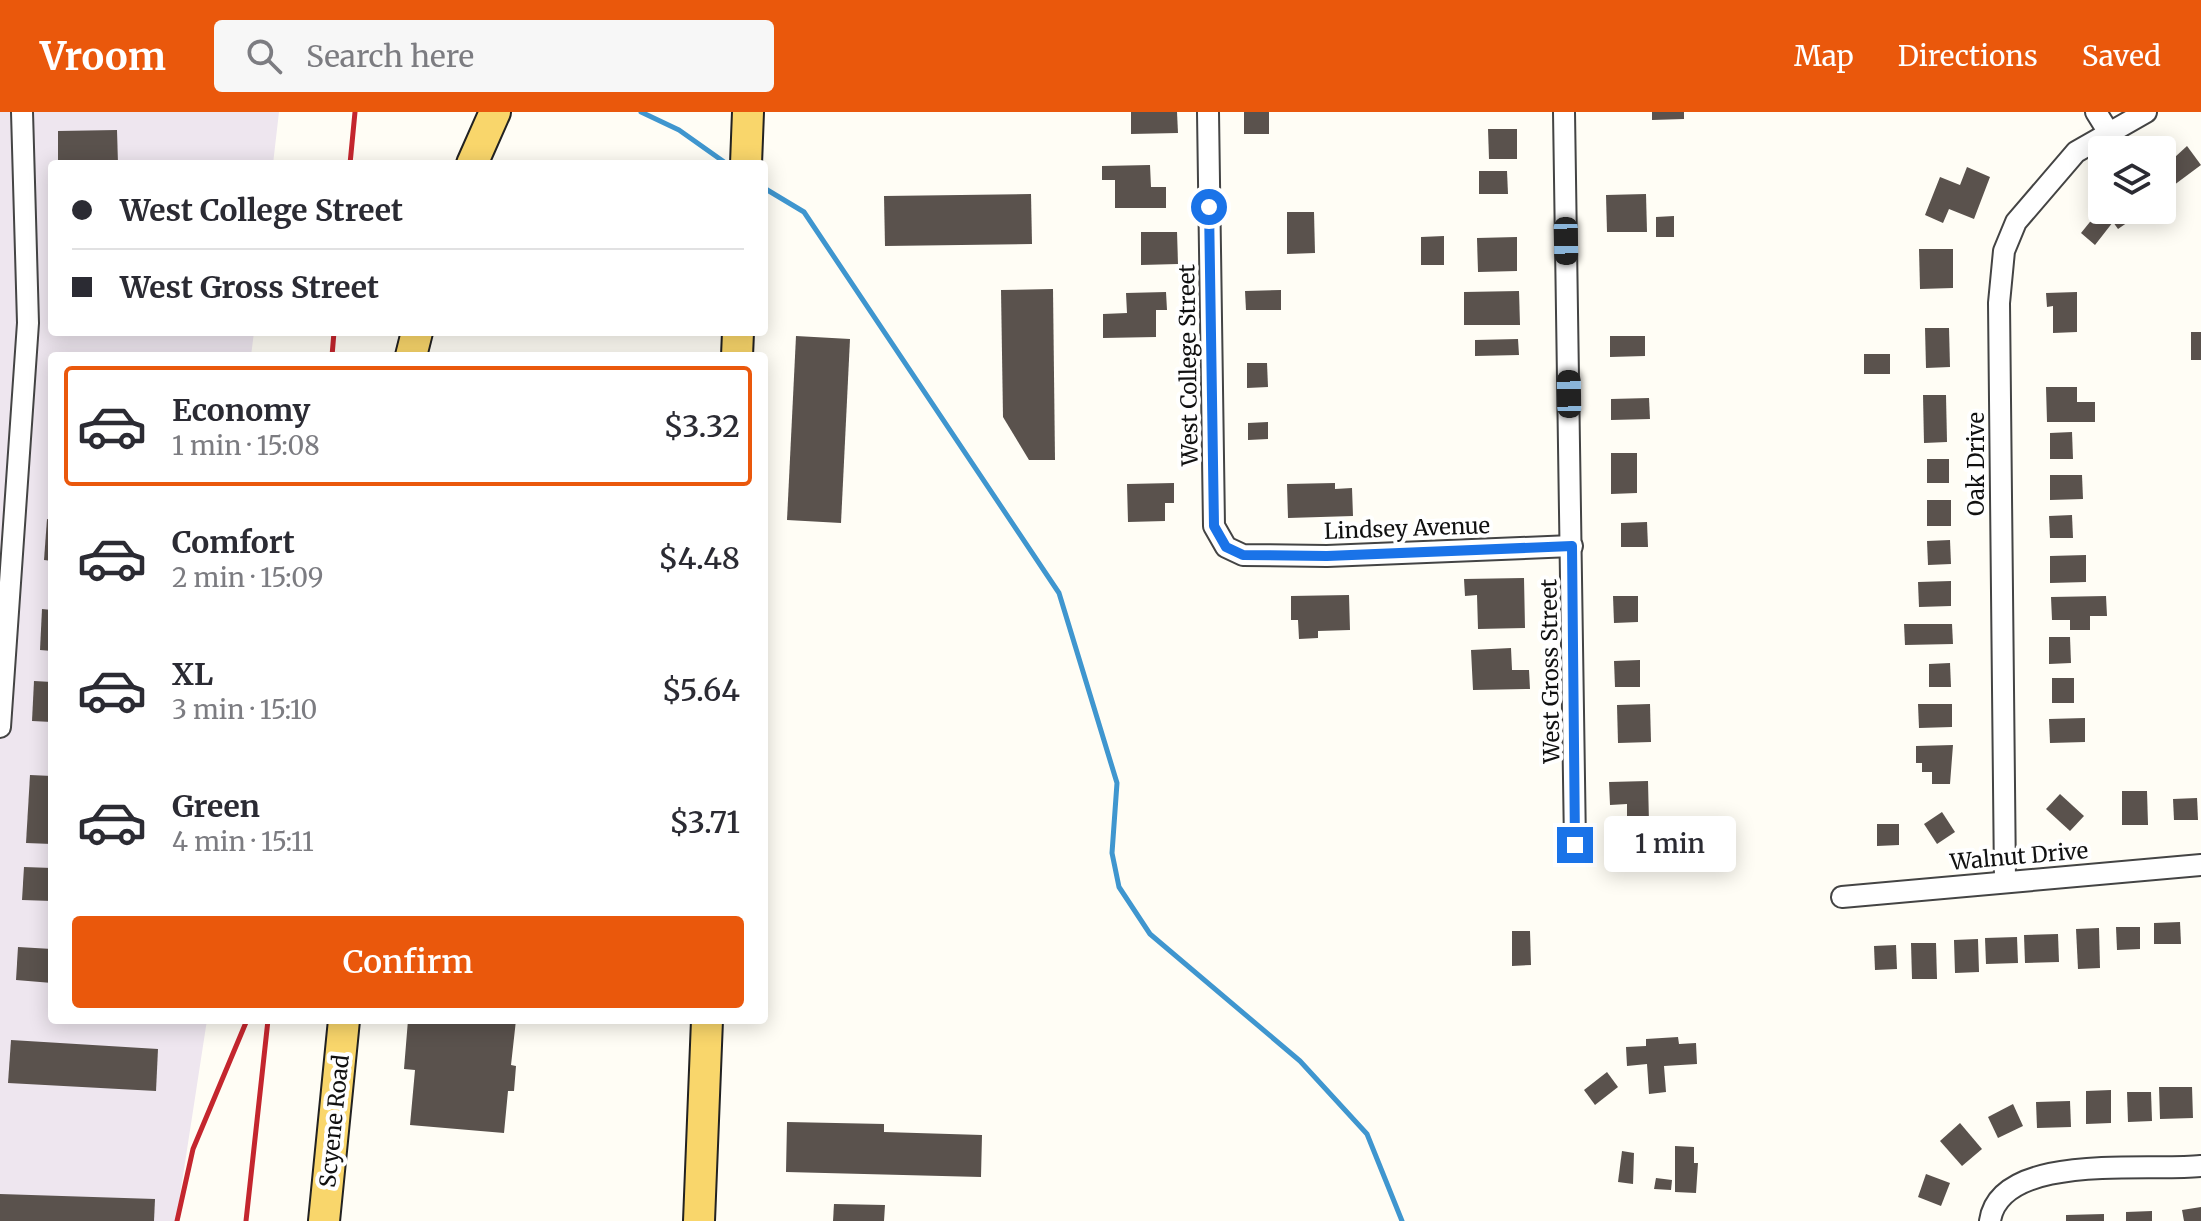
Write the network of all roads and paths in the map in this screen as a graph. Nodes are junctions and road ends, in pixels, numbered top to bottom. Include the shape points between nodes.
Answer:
1 (22, 112) edge
2 (495, 112) edge
3 (748, 112) edge
4 (1208, 112) edge
5 (1564, 112) edge
6 (2096, 112) edge
7 (2146, 112) edge
8 (2109, 133) junction
9 (746, 156) edge
10 (474, 160) edge
11 (1572, 546) junction
12 (1243, 555) joint
13 (0, 727) edge
14 (1575, 845) dead end
15 (2201, 865) edge
16 (2005, 881) junction
17 (1842, 897) dead end
18 (344, 1024) edge
19 (707, 1024) edge
20 (2201, 1166) edge
21 (324, 1221) edge
22 (699, 1221) edge
23 (1990, 1221) edge

1 - 13 street via 28,323
2 - 10 main road
3 - 9 main road
4 - 12 street, West College Street via 1214,526 1226,547
5 - 11 street, West Gross Street
6 - 8 street
7 - 8 street, Oak Drive
8 - 16 street, Oak Drive via 2076,152 2016,222 2004,251 1999,303
11 - 12 street, Lindsey Avenue
11 - 14 street, West Gross Street
15 - 16 street, Walnut Drive
16 - 17 street, Walnut Drive
18 - 21 main road, Scyene Road
19 - 22 main road
20 - 23 street via 2041,1175 2009,1189

